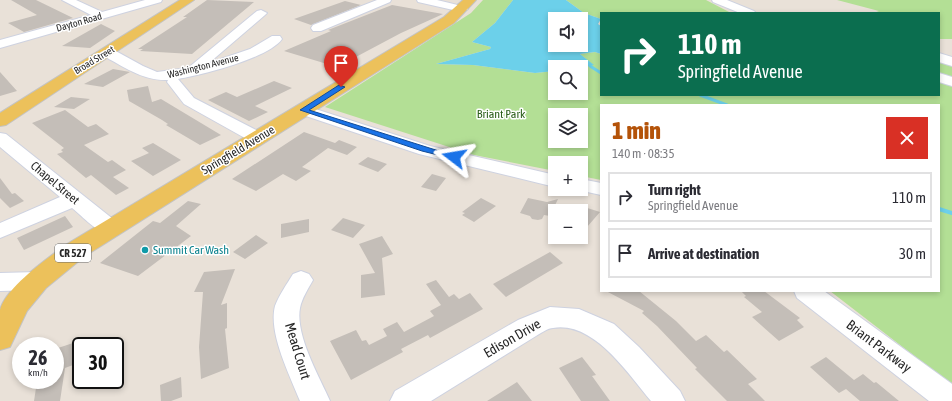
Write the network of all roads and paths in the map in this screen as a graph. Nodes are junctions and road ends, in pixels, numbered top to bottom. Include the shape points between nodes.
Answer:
1 (67, 0) edge
2 (157, 0) edge
3 (188, 0) edge
4 (386, 0) edge
5 (422, 0) edge
6 (718, 0) edge
7 (466, 5) edge
8 (748, 12) edge
9 (261, 13) dead end
10 (102, 16) junction
11 (317, 28) dead end
12 (276, 39) dead end
13 (0, 44) edge
14 (108, 52) junction
15 (940, 57) edge
16 (952, 62) edge
17 (191, 72) junction
18 (940, 77) edge
19 (174, 82) dead end
20 (952, 82) edge
21 (303, 110) junction
22 (0, 121) edge
23 (0, 138) edge
24 (258, 138) junction
25 (548, 179) edge
26 (588, 186) edge
27 (600, 189) edge
28 (74, 199) junction
29 (110, 228) junction
30 (0, 231) edge
31 (301, 280) dead end
32 (37, 281) junction
33 (0, 282) edge
34 (807, 292) edge
35 (6, 316) edge
36 (0, 338) edge
37 (315, 401) edge
38 (405, 401) edge
39 (670, 401) edge
40 (952, 401) edge

1 - 10 street
2 - 10 street, Dayton Road
3 - 14 main road, Broad Street
4 - 11 street
5 - 7 street
6 - 8 street
7 - 21 main road, Springfield Avenue / CR 527 via 449,20
9 - 17 street
10 - 13 street, Dayton Road
12 - 17 street, Washington Avenue via 258,52
14 - 17 street, Washington Avenue via 151,74 166,76
14 - 22 main road, Broad Street
15 - 16 street
18 - 20 street
19 - 24 street via 189,101
21 - 24 main road, Springfield Avenue / CR 527
21 - 25 street via 425,150
23 - 28 street, Chapel Street
24 - 29 main road, Springfield Avenue / CR 527
26 - 27 street
28 - 29 street, Chapel Street
28 - 30 street
29 - 32 main road, Springfield Avenue / CR 527 via 76,250
31 - 37 street, Mead Court via 290,301 287,319 295,350
32 - 33 street
32 - 35 main road, CR 527
34 - 40 street, Briant Parkway
35 - 36 main road, CR 527
38 - 39 street, Edison Drive via 527,328 550,317 579,319 605,332

